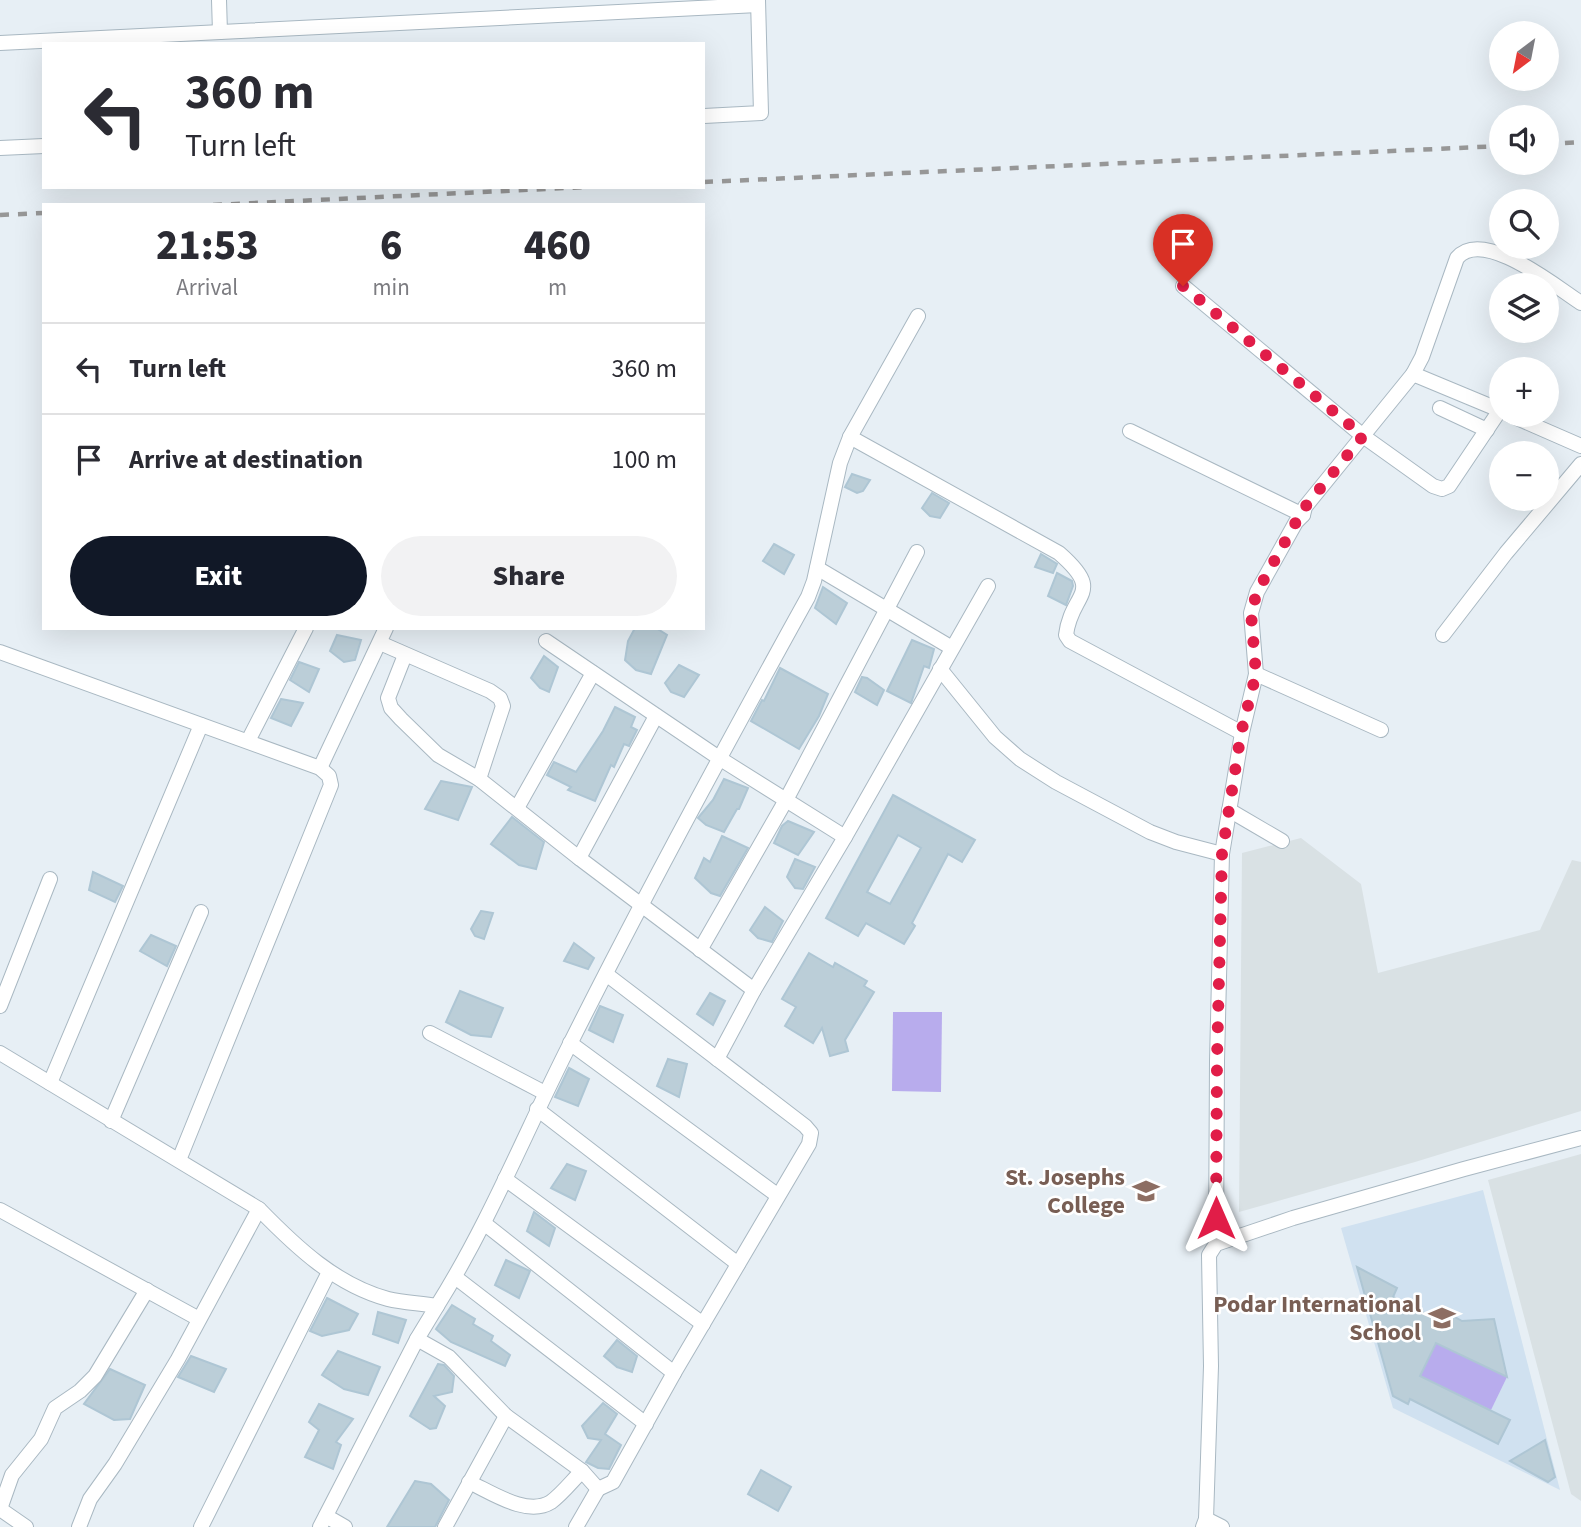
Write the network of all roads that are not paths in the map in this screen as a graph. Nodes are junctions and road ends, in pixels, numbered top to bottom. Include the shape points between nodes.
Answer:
1 (219, 0) edge
2 (758, 3) edge
3 (220, 32) junction
4 (0, 43) edge
5 (705, 116) edge
6 (42, 146) edge
7 (0, 148) edge
8 (1183, 286) dead end
9 (1581, 303) edge
10 (918, 316) dead end
11 (1413, 374) junction
12 (1489, 406) edge
13 (1440, 408) dead end
14 (1490, 427) edge
15 (1538, 427) edge
16 (1487, 430) junction
17 (1130, 431) dead end
18 (1363, 436) junction
19 (850, 437) junction
20 (1581, 446) edge
21 (1581, 464) edge
22 (1303, 515) junction
23 (917, 552) dead end
24 (817, 568) junction
25 (988, 586) dead end
26 (886, 608) junction
27 (305, 630) edge
28 (385, 630) edge
29 (1443, 635) dead end
30 (546, 641) dead end
31 (380, 643) junction
32 (952, 648) junction
33 (0, 652) edge
34 (405, 655) junction
35 (940, 669) junction
36 (593, 673) junction
37 (1256, 674) junction
38 (656, 716) junction
39 (201, 725) junction
40 (1381, 730) dead end
41 (1241, 733) junction
42 (248, 741) junction
43 (719, 758) junction
44 (320, 768) junction
45 (479, 779) junction
46 (786, 800) junction
47 (517, 808) junction
48 (1229, 810) junction
49 (845, 837) junction
50 (1282, 841) dead end
51 (1222, 854) junction
52 (579, 858) junction
53 (50, 879) dead end
54 (642, 906) junction
55 (201, 912) dead end
56 (700, 950) junction
57 (606, 974) junction
58 (754, 990) junction
59 (0, 1006) edge
60 (430, 1033) dead end
61 (570, 1043) junction
62 (2, 1057) edge
63 (717, 1059) junction
64 (50, 1083) junction
65 (545, 1093) junction
66 (537, 1110) junction
67 (111, 1121) junction
68 (1581, 1138) edge
69 (178, 1160) junction
70 (505, 1179) junction
71 (777, 1195) junction
72 (259, 1209) junction
73 (0, 1210) edge
74 (485, 1224) junction
75 (1216, 1244) junction
76 (738, 1264) junction
77 (330, 1272) junction
78 (455, 1277) junction
79 (147, 1290) junction
80 (437, 1306) junction
81 (199, 1319) junction
82 (703, 1324) junction
83 (417, 1339) junction
84 (674, 1373) junction
85 (506, 1416) junction
86 (646, 1424) junction
87 (582, 1471) junction
88 (469, 1482) junction
89 (598, 1489) junction
90 (0, 1509) edge
91 (323, 1521) edge
92 (1204, 1523) edge
93 (26, 1527) edge
94 (79, 1527) edge
95 (201, 1527) edge
96 (345, 1527) edge
97 (445, 1527) edge
98 (576, 1527) edge
99 (1222, 1527) edge

1 - 3 street
2 - 3 street
2 - 5 street via 761,113
3 - 4 street
6 - 7 street
8 - 18 street
9 - 11 street via 1515,260 1474,248 1463,251
10 - 19 street
11 - 12 street
11 - 18 street
13 - 16 street
14 - 16 street
15 - 20 street
16 - 18 street via 1449,486 1442,489
17 - 22 street
18 - 22 street
19 - 24 street
19 - 41 street via 1059,552 1084,584 1067,628 1070,640
21 - 29 street
22 - 37 street via 1254,602 1251,622
23 - 26 street
24 - 26 street
24 - 43 street via 808,597
25 - 32 street
26 - 32 street
26 - 46 street
27 - 42 street
28 - 31 street
30 - 36 street
31 - 34 street
31 - 44 street
32 - 35 street
33 - 39 street
34 - 45 street via 388,698 391,708 432,751
34 - 45 street via 500,698 503,706
35 - 49 street
35 - 51 street via 995,737 1047,776 1150,832
36 - 38 street
36 - 47 street
37 - 40 street
37 - 41 street
38 - 43 street
38 - 52 street
39 - 42 street
39 - 64 street
41 - 48 street
42 - 44 street
43 - 46 street
43 - 54 street
44 - 69 street via 331,785
45 - 47 street
46 - 49 street
46 - 56 street
47 - 52 street
48 - 50 street
48 - 51 street
49 - 58 street
51 - 75 street
52 - 54 street
53 - 59 street
54 - 56 street
54 - 57 street
55 - 67 street
56 - 58 street
57 - 61 street
57 - 63 street
58 - 63 street
60 - 65 street
61 - 65 street
61 - 71 street
62 - 64 street
63 - 71 street via 811,1133 809,1144
64 - 67 street
65 - 66 street
66 - 70 street
66 - 76 street
67 - 69 street
68 - 75 street
69 - 72 street
70 - 74 street
70 - 82 street
71 - 76 street
72 - 77 street
72 - 81 street
73 - 79 street
74 - 78 street
74 - 84 street
75 - 92 street via 1209,1255 1211,1366
76 - 82 street
77 - 80 street via 360,1290 391,1300
77 - 95 street
78 - 80 street
78 - 86 street
79 - 81 street
79 - 90 street via 95,1376 55,1408 41,1439 12,1475
80 - 83 street
81 - 94 street via 90,1499
82 - 84 street
83 - 85 street via 449,1357
83 - 91 street
84 - 86 street
85 - 87 street
85 - 88 street
86 - 89 street via 613,1482
87 - 88 street via 543,1506 520,1504
87 - 89 street
88 - 97 street
89 - 98 street
90 - 93 street
91 - 96 street
92 - 99 street

